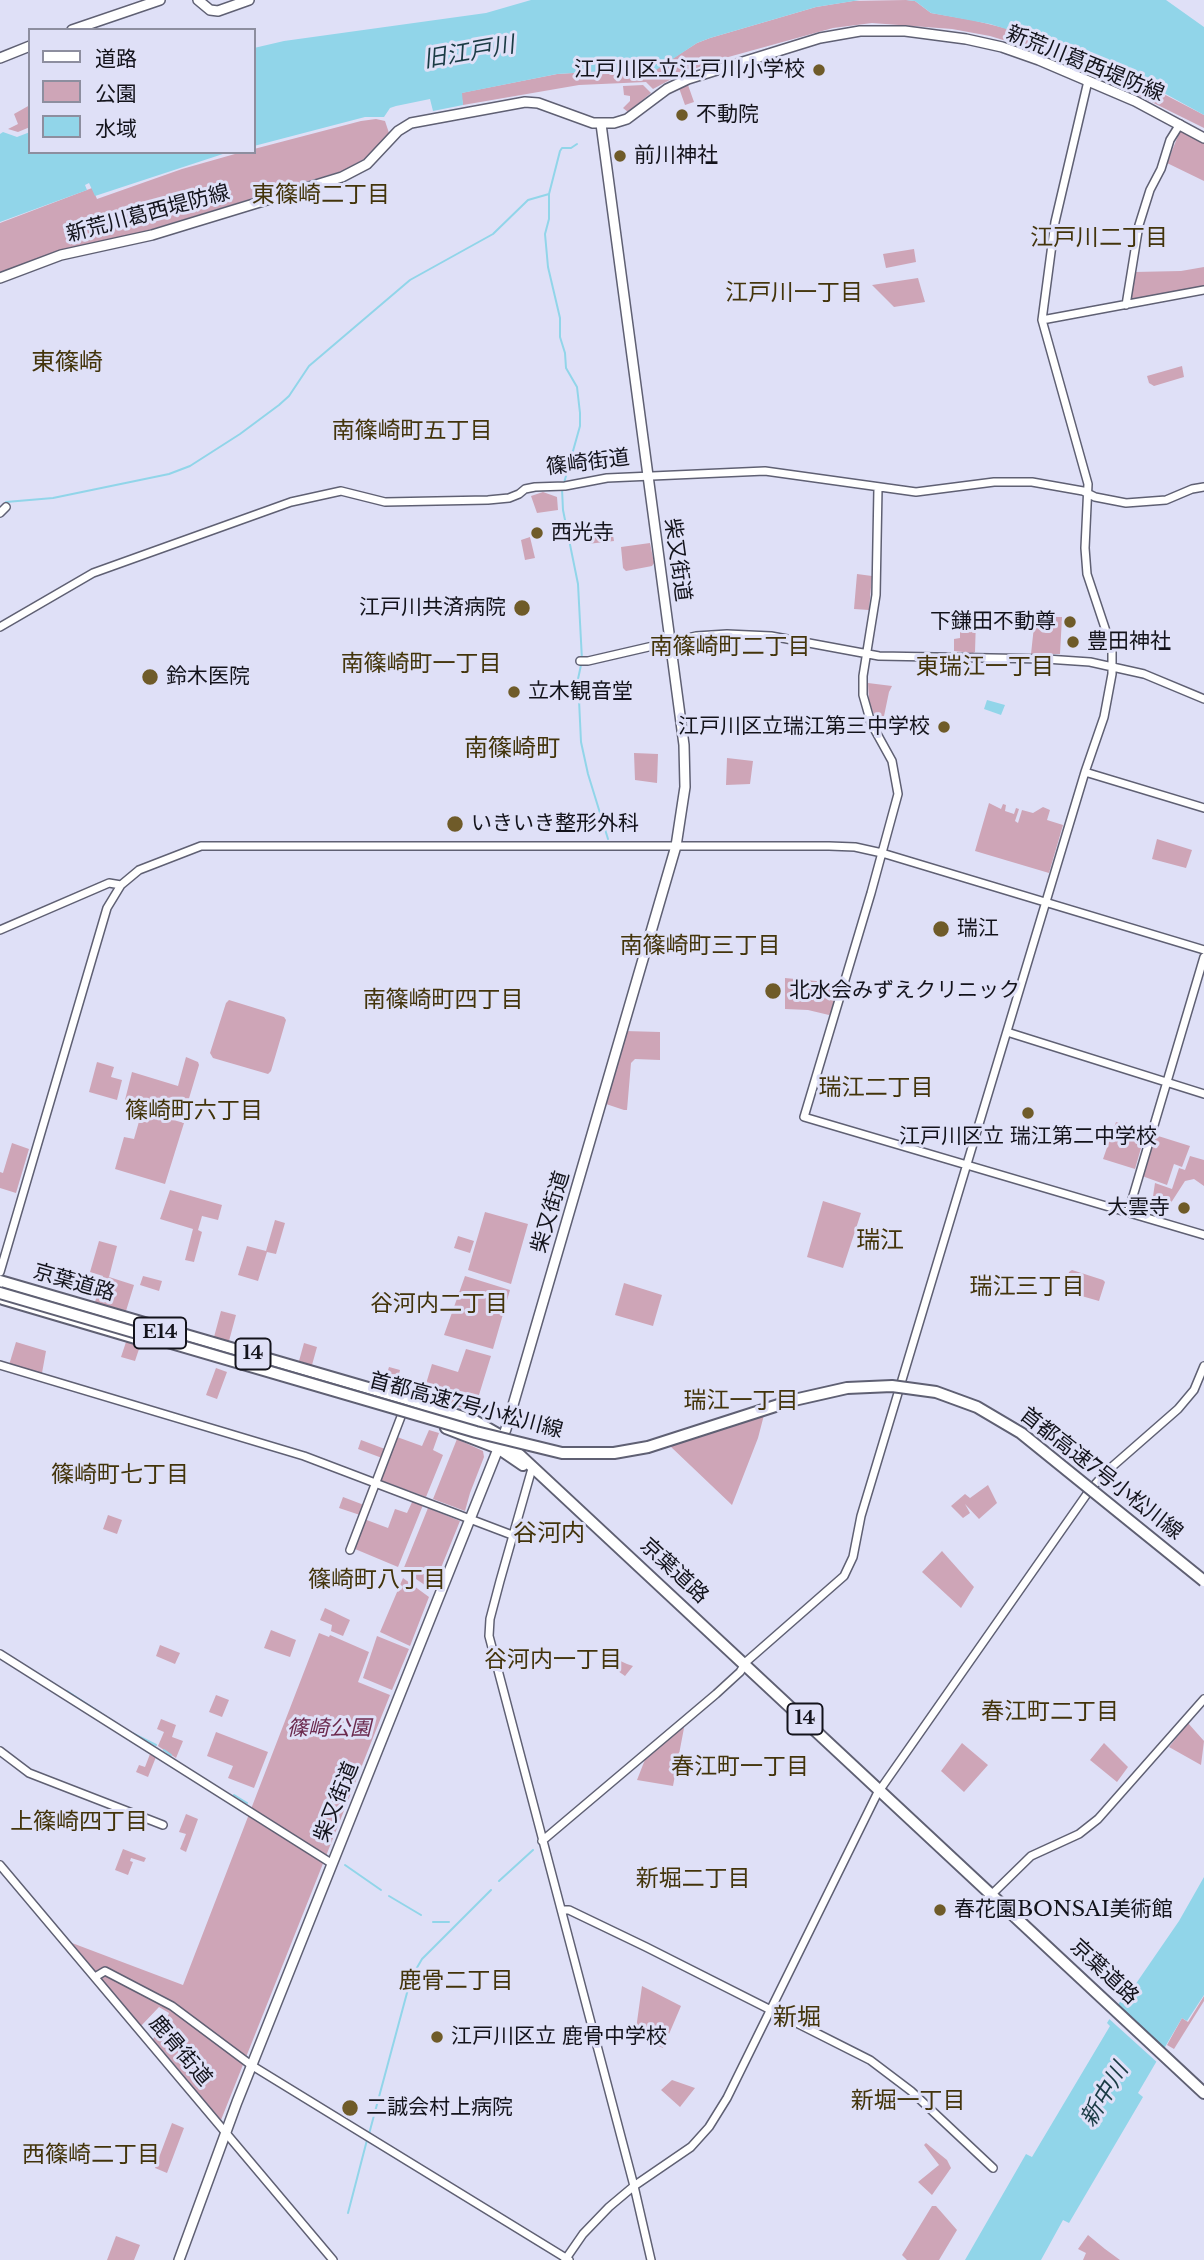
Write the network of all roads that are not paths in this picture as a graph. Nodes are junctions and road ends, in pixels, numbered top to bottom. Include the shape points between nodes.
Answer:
1 (160, 0) edge
2 (198, 0) edge
3 (249, 0) edge
4 (78, 28) edge
5 (28, 47) edge
6 (0, 58) edge
7 (1088, 81) junction
8 (601, 124) junction
9 (1180, 124) junction
10 (1204, 138) edge
11 (0, 278) edge
12 (1204, 290) edge
13 (1126, 306) junction
14 (1042, 320) junction
15 (647, 475) junction
16 (1204, 487) edge
17 (878, 488) junction
18 (1089, 494) junction
19 (0, 627) edge
20 (670, 641) junction
21 (867, 654) junction
22 (581, 661) dead end
23 (1113, 667) junction
24 (1204, 699) edge
25 (1085, 772) junction
26 (1204, 808) edge
27 (676, 846) junction
28 (882, 853) junction
29 (121, 885) junction
30 (1046, 902) junction
31 (0, 930) edge
32 (1204, 950) edge
33 (1204, 957) edge
34 (1007, 1032) junction
35 (1166, 1082) junction
36 (1204, 1094) edge
37 (967, 1166) junction
38 (1128, 1213) junction
39 (1204, 1235) edge
40 (0, 1272) edge
41 (0, 1281) edge
42 (0, 1287) edge
43 (0, 1296) edge
44 (0, 1365) edge
45 (1204, 1366) edge
46 (320, 1382) junction
47 (402, 1414) junction
48 (500, 1443) junction
49 (533, 1469) junction
50 (376, 1483) junction
51 (470, 1519) junction
52 (512, 1535) junction
53 (350, 1550) dead end
54 (1204, 1573) edge
55 (1204, 1581) edge
56 (0, 1654) edge
57 (743, 1666) junction
58 (1204, 1699) edge
59 (0, 1751) edge
60 (878, 1792) junction
61 (163, 1825) dead end
62 (542, 1841) junction
63 (331, 1863) junction
64 (0, 1865) edge
65 (990, 1897) junction
66 (562, 1910) junction
67 (95, 1977) junction
68 (770, 2010) junction
69 (251, 2065) junction
70 (1172, 2066) junction
71 (1204, 2093) edge
72 (1204, 2100) edge
73 (225, 2132) junction
74 (993, 2168) dead end
75 (634, 2186) junction
76 (567, 2259) edge
77 (178, 2260) edge
78 (333, 2260) edge
79 (652, 2260) edge

1 - 4 main road
2 - 3 main road via 218,11
5 - 6 main road
7 - 8 main road, 新荒川葛西堤防線 via 984,43 905,31 860,31 712,70 671,87 627,119
7 - 9 main road, 新荒川葛西堤防線
7 - 14 street via 1055,222
8 - 11 main road, 新荒川葛西堤防線 via 525,102 418,121 402,128 371,160 342,177 152,235 61,256
8 - 15 main road, 柴又街道
9 - 10 main road, 新荒川葛西堤防線
9 - 13 street via 1139,225
12 - 13 street
13 - 14 street
14 - 18 street
15 - 17 street, 篠崎街道 via 765,471
15 - 19 street, 篠崎街道 via 535,487 509,498 488,500 385,502 341,491 290,502 93,573
15 - 20 main road, 柴又街道
16 - 18 street, 篠崎街道 via 1166,500 1136,503
17 - 18 street, 篠崎街道 via 916,492 1032,482
17 - 21 street via 876,596
18 - 23 street via 1087,574
20 - 21 street via 713,634 771,636
20 - 22 street
20 - 27 main road, 柴又街道 via 686,768
21 - 23 street via 1061,660
21 - 28 street via 864,703 892,761 898,793
23 - 24 street via 1144,674
23 - 25 street via 1104,717
25 - 26 street
25 - 30 street
27 - 28 street via 829,846
27 - 29 street via 219,845 194,848 159,862
27 - 48 main road, 柴又街道
28 - 30 street
28 - 37 street via 804,1117
29 - 31 street via 110,883
29 - 40 street via 107,908
30 - 32 street
30 - 34 street
33 - 35 street
34 - 35 street
34 - 37 street
35 - 36 street
35 - 38 street
37 - 38 street
37 - 57 street via 849,1568
38 - 39 street
41 - 48 highway, 京葉道路 / 14 via 475,1421
42 - 46 highway, 京葉道路 / E14
43 - 46 highway, 京葉道路 / E14, bridge
43 - 47 highway, 京葉道路 / 14
44 - 50 street via 304,1456
45 - 60 street via 1194,1390 1178,1409 1089,1491
46 - 54 highway, 首都高速7号小松川線, bridge via 517,1437 579,1448 648,1441 837,1384 877,1380 922,1383 973,1399 1024,1428
46 - 55 highway, 首都高速7号小松川線, bridge via 516,1443 579,1454 657,1445 839,1389 892,1386 936,1392 977,1407 1021,1433
47 - 48 highway, 京葉道路 / 14
47 - 50 street
48 - 49 highway, 京葉道路 / 14
48 - 51 main road, 柴又街道
49 - 52 street
49 - 57 highway, 京葉道路 / 14
50 - 51 street
50 - 53 street
51 - 52 street
51 - 63 main road, 柴又街道
52 - 62 street via 489,1636
56 - 63 street
57 - 60 highway, 京葉道路 / 14
57 - 62 street
58 - 65 street via 1098,1819 1073,1837 1031,1856
59 - 61 street via 29,1773
60 - 65 highway, 京葉道路 / 14
60 - 68 street
62 - 66 street
63 - 69 main road, 柴又街道
64 - 67 street, 鹿骨街道
65 - 70 highway, 京葉道路 / 14
66 - 68 street via 593,1921
66 - 75 street
67 - 69 street via 104,1971 172,2006
67 - 73 street, 鹿骨街道
68 - 74 street via 870,2060
68 - 75 street via 709,2127 691,2147
69 - 73 main road, 柴又街道
69 - 76 street
70 - 71 highway, 京葉道路 / 14
70 - 72 highway, 京葉道路 / 14
73 - 77 main road, 柴又街道
73 - 78 street, 鹿骨街道
75 - 76 street via 583,2234
75 - 79 street

